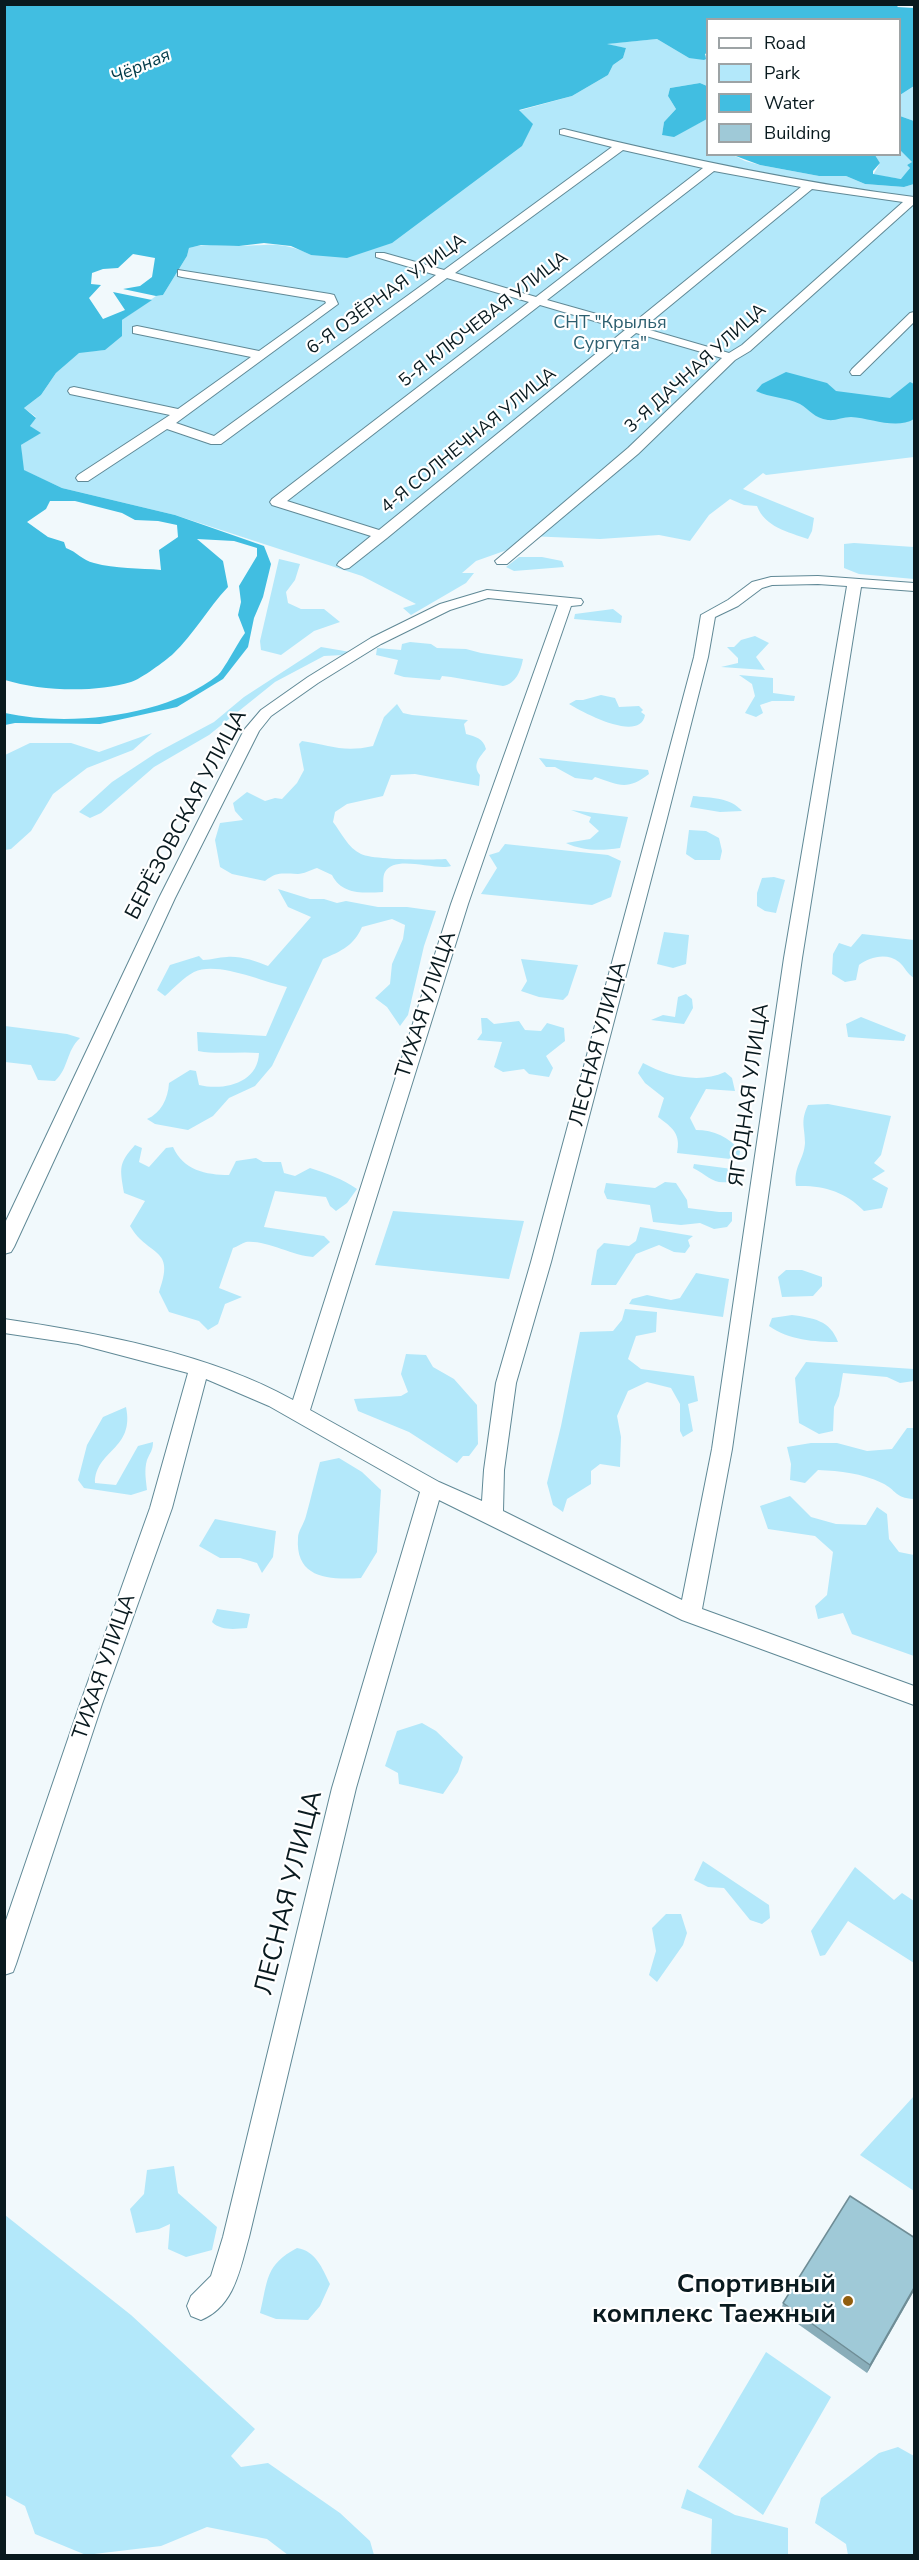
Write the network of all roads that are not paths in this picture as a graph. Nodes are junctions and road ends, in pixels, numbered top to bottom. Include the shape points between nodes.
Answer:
1 (564, 132) dead end
2 (620, 147) junction
3 (713, 166) junction
4 (812, 184) junction
5 (913, 200) edge
6 (380, 255) dead end
7 (182, 273) dead end
8 (447, 274) junction
9 (539, 300) junction
10 (915, 316) edge
11 (636, 329) junction
12 (137, 330) dead end
13 (260, 355) junction
14 (731, 357) junction
15 (856, 372) dead end
16 (74, 391) dead end
17 (178, 413) junction
18 (166, 424) junction
19 (83, 478) dead end
20 (382, 535) junction
21 (502, 561) dead end
22 (344, 565) dead end
23 (855, 582) junction
24 (915, 586) edge
25 (571, 602) joint
26 (4, 1247) edge
27 (4, 1326) edge
28 (199, 1368) junction
29 (299, 1413) junction
30 (432, 1488) junction
31 (492, 1515) junction
32 (690, 1614) junction
33 (915, 1696) edge
34 (4, 1964) edge
35 (201, 2306) dead end

1 - 2 street
2 - 3 street
2 - 8 street, 6-Я ОЗЁРНАЯ УЛИЦА
3 - 4 street
3 - 9 street, 5-Я КЛЮЧЕВАЯ УЛИЦА
4 - 5 street
4 - 11 street, 4-Я СОЛНЕЧНАЯ УЛИЦА
5 - 14 street, 3-Я ДАЧНАЯ УЛИЦА
6 - 8 street
7 - 13 street via 330,298 332,304
8 - 9 street
8 - 18 street, 6-Я ОЗЁРНАЯ УЛИЦА via 216,441
9 - 11 street
9 - 20 street, 5-Я КЛЮЧЕВАЯ УЛИЦА via 277,502
10 - 15 street
11 - 14 street
11 - 20 street, 4-Я СОЛНЕЧНАЯ УЛИЦА
12 - 13 street
13 - 17 street
14 - 21 street, 3-Я ДАЧНАЯ УЛИЦА via 633,451
16 - 17 street
17 - 18 street
18 - 19 street
20 - 22 street, 4-Я СОЛНЕЧНАЯ УЛИЦА
23 - 24 street, ЛЕСНАЯ УЛИЦА
23 - 31 street, ЛЕСНАЯ УЛИЦА via 771,581 757,585 708,615 701,657 655,833 506,1383
23 - 32 street, ЯГОДНАЯ УЛИЦА via 794,958 722,1449
25 - 26 street, БЕРЁЗОВСКАЯ УЛИЦА via 487,594 444,607 376,641 266,713 248,738 167,898
25 - 29 street, ТИХАЯ УЛИЦА via 522,718 392,1112
27 - 28 street via 78,1337
28 - 29 street
28 - 34 street, ТИХАЯ УЛИЦА via 162,1508
29 - 30 street
30 - 31 street
30 - 35 street, ЛЕСНАЯ УЛИЦА via 344,1788 236,2237 222,2284
31 - 32 street
32 - 33 street

